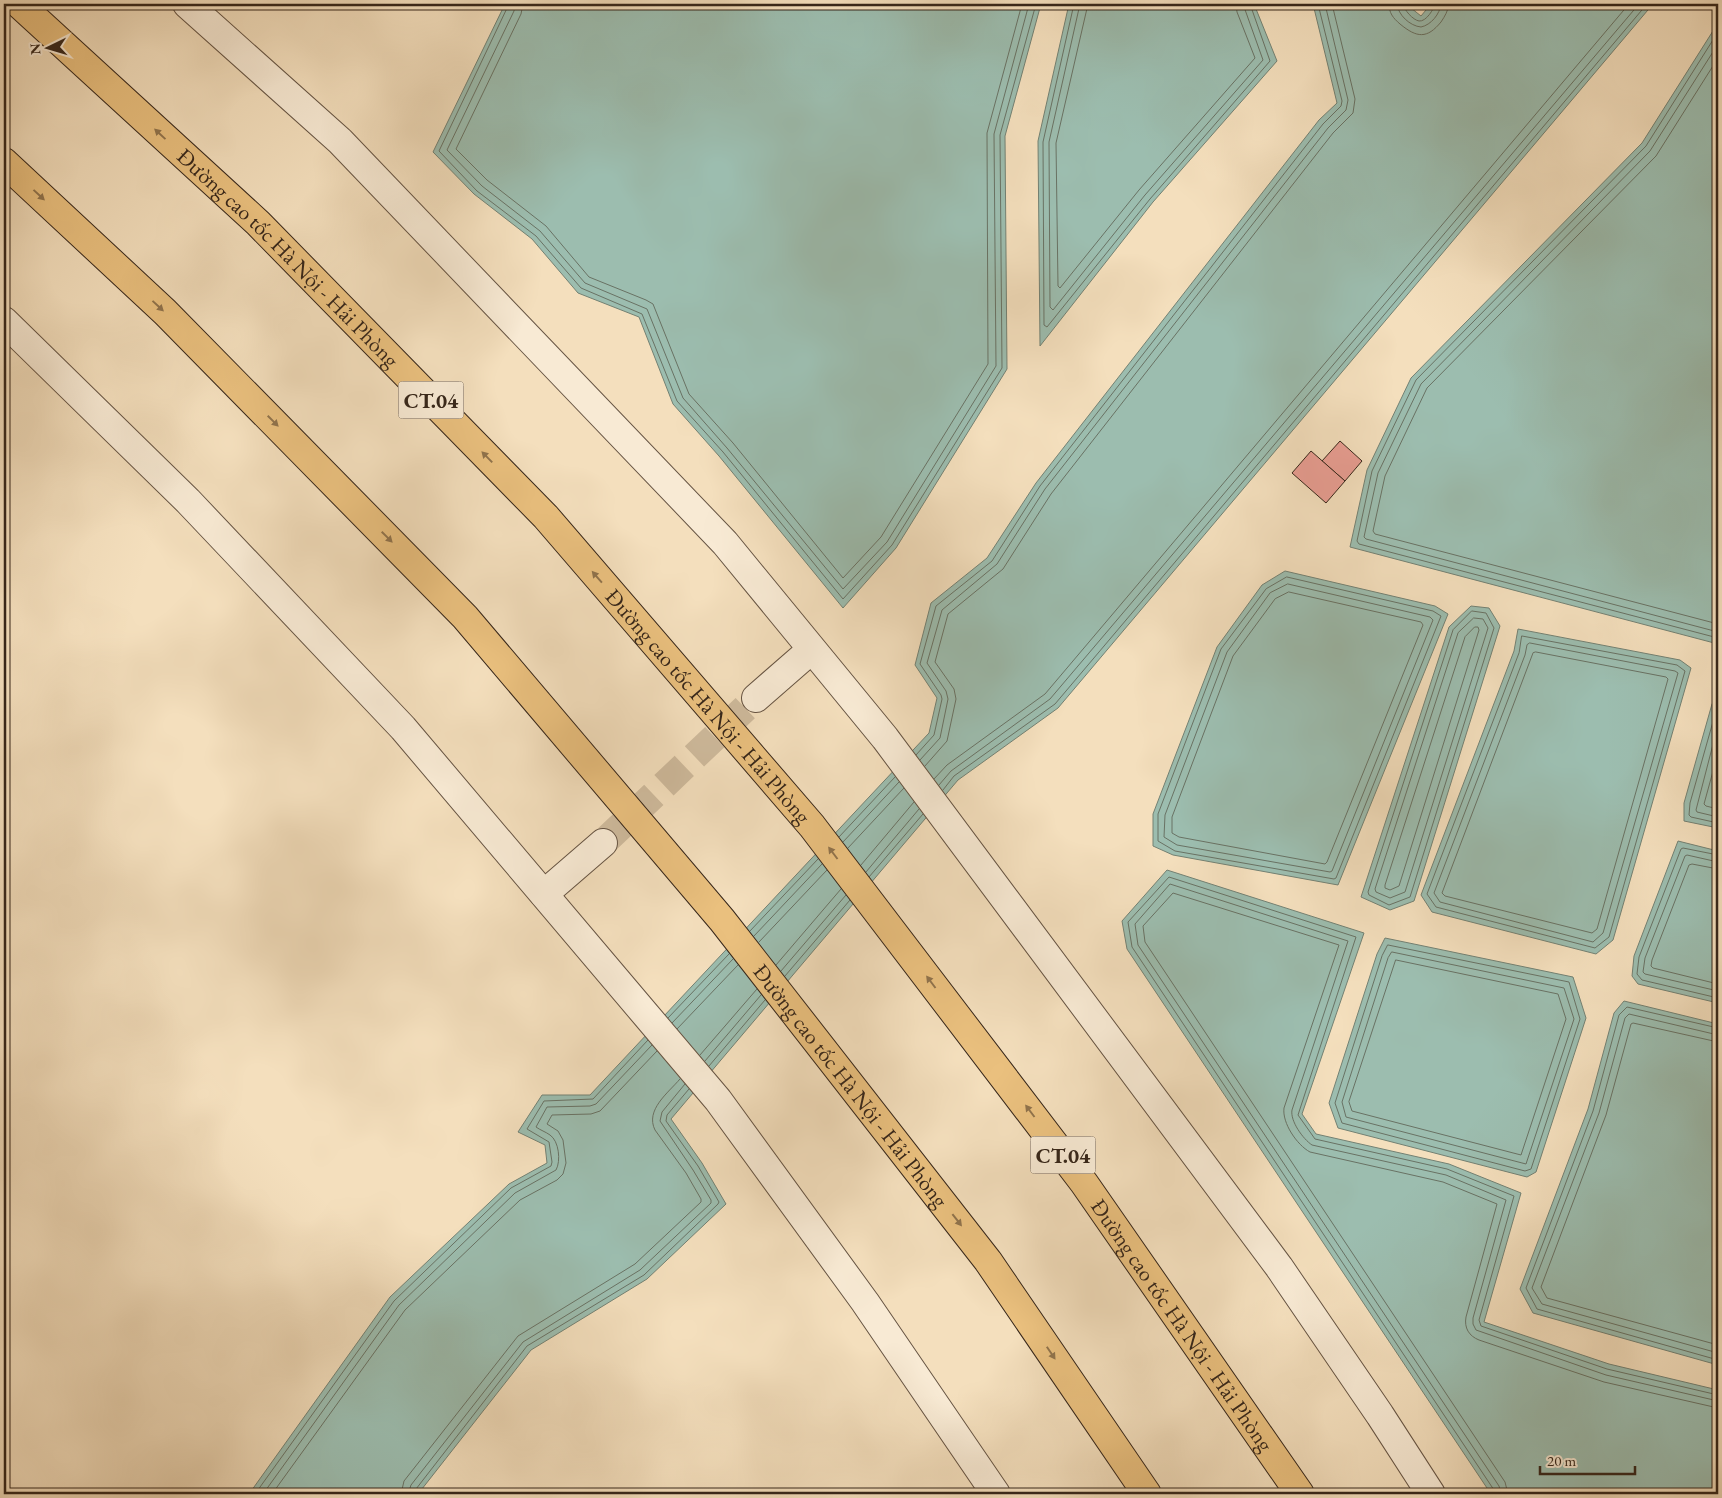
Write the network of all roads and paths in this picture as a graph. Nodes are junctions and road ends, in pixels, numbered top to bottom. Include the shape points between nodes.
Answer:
1 (19, 4) edge
2 (187, 4) edge
3 (4, 162) edge
4 (4, 321) edge
5 (811, 650) junction
6 (756, 698) tunnel mouth
7 (603, 843) tunnel mouth
8 (544, 894) junction
9 (996, 1494) edge
10 (1147, 1494) edge
11 (1300, 1494) edge
12 (1431, 1494) edge

11 -> 1 highway, Đường cao tốc Hà Nội - Hải Phòng / CT.04 via 1084,1183 812,826 546,517 258,223
2 - 5 street via 340,141 725,544
3 -> 10 highway, Đường cao tốc Hà Nội - Hải Phòng via 165,312 465,617 722,920 988,1261
4 - 8 street via 188,501 403,728
5 - 6 street
5 - 12 street via 885,738 1279,1267
7 - 8 street
8 - 9 street via 718,1100 865,1302

